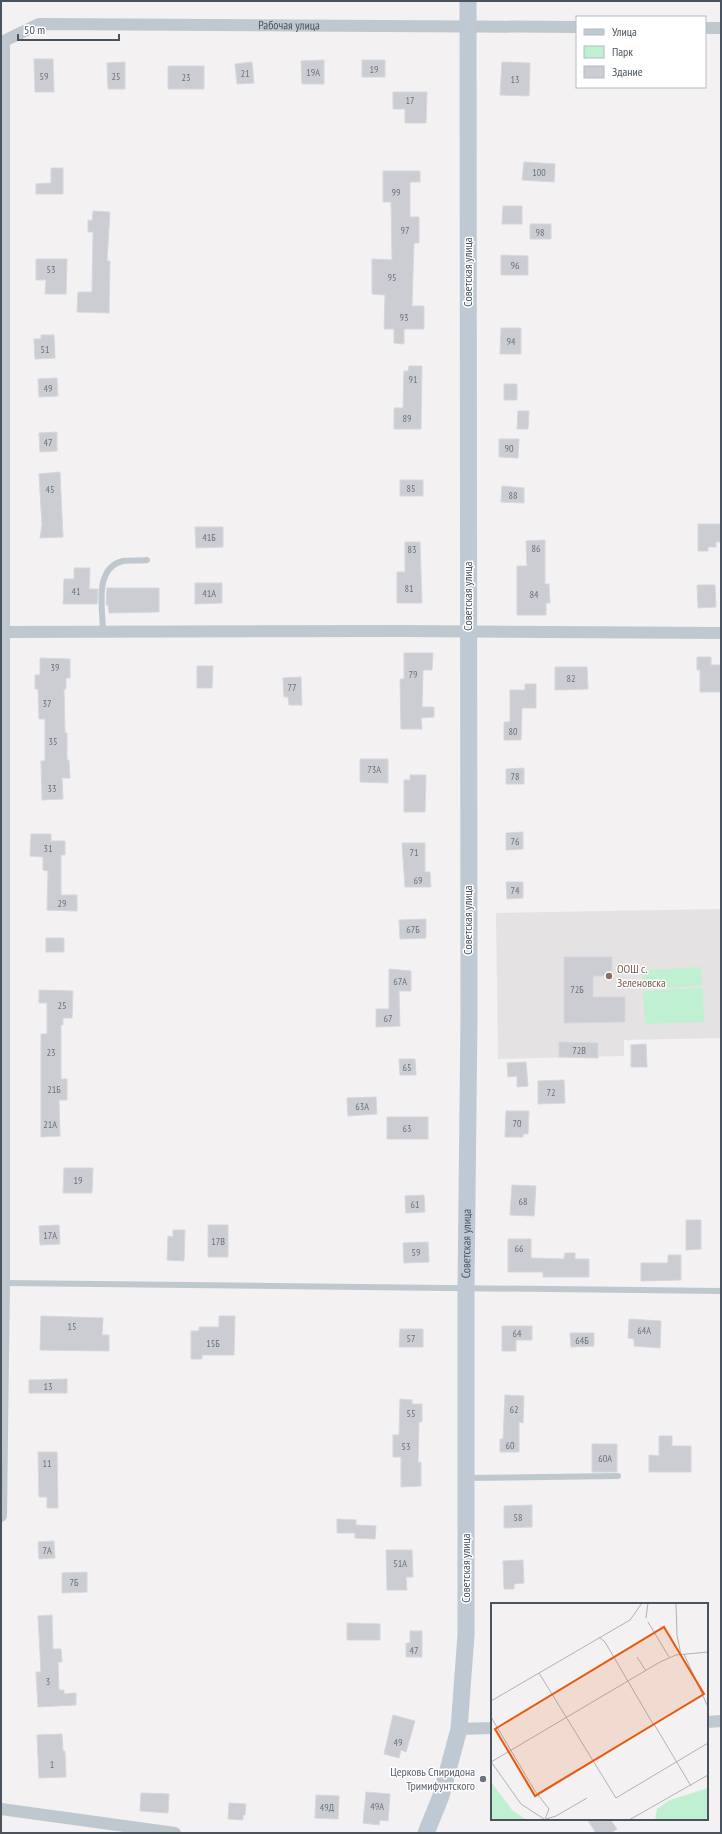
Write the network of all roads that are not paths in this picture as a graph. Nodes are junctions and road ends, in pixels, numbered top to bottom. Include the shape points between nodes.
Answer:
1 (468, 1) edge
2 (468, 26) junction
3 (576, 27) edge
4 (706, 28) edge
5 (721, 28) edge
6 (3, 41) edge
7 (147, 560) dead end
8 (468, 631) junction
9 (3, 632) edge
10 (103, 632) junction
11 (721, 633) edge
12 (4, 1283) junction
13 (466, 1290) junction
14 (721, 1291) edge
15 (2, 1295) edge
16 (618, 1476) dead end
17 (466, 1478) junction
18 (1, 1516) edge
19 (708, 1722) edge
20 (721, 1722) edge
21 (491, 1728) edge
22 (459, 1729) junction
23 (1, 1809) edge
24 (175, 1833) edge
25 (426, 1833) edge

1 - 2 street, Советская улица
2 - 3 street, Рабочая улица
2 - 6 street, Рабочая улица via 39,24
2 - 8 street, Советская улица
4 - 5 street
6 - 9 street
7 - 10 lane via 122,561 104,574
8 - 10 street
8 - 11 street
8 - 13 street, Советская улица via 469,1022
9 - 10 street
9 - 12 street
12 - 13 lane
12 - 15 street
13 - 14 lane
13 - 17 street, Советская улица
15 - 18 street
16 - 17 lane
17 - 22 street, Советская улица via 466,1635
19 - 20 street
21 - 22 street
22 - 25 street, Советская улица via 441,1796
23 - 24 street

